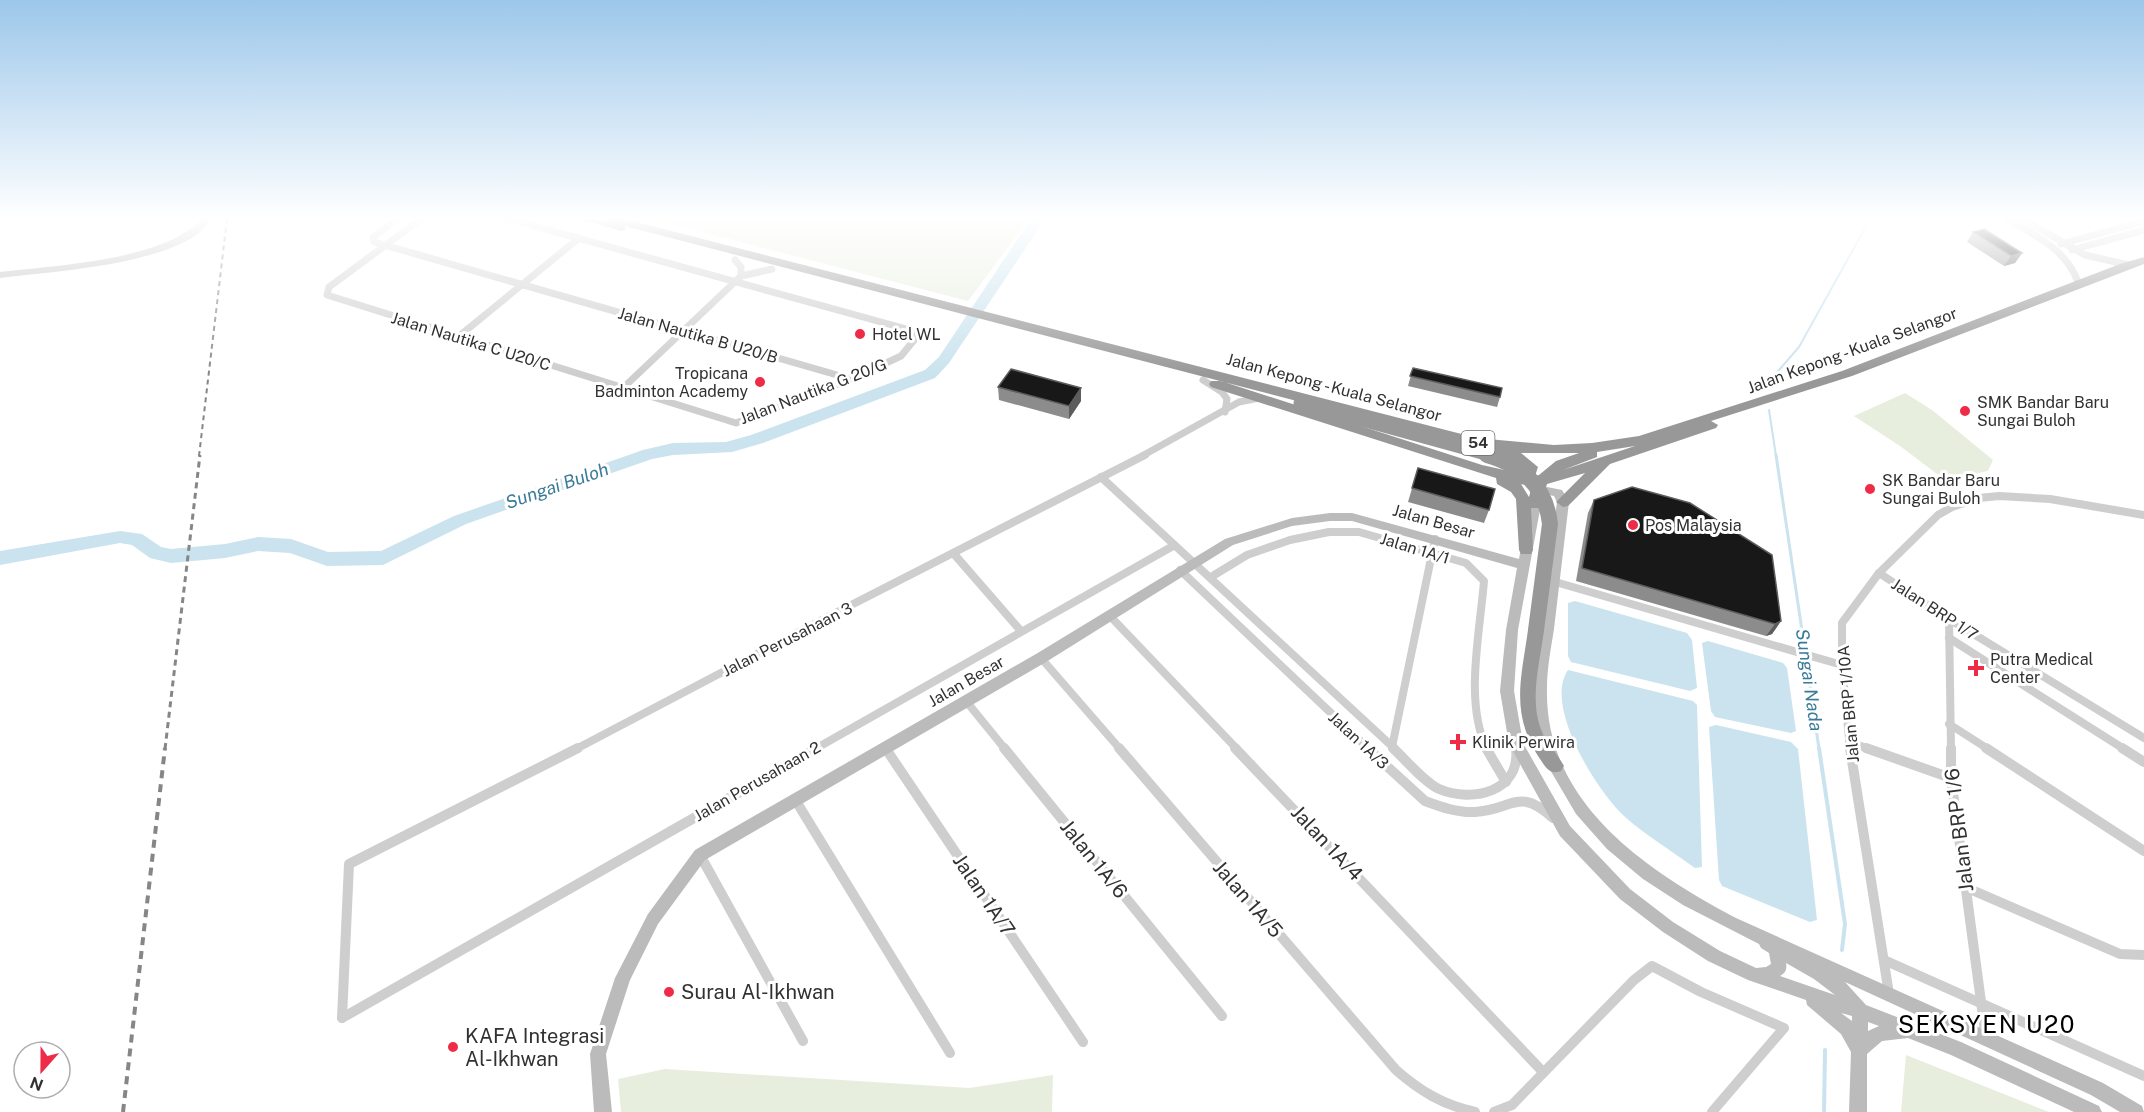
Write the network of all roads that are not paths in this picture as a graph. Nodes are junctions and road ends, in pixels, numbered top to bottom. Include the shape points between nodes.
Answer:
1 (26, 271) edge
2 (353, 271) edge
3 (473, 271) edge
4 (539, 271) edge
5 (707, 271) edge
6 (740, 271) edge
7 (766, 271) edge
8 (780, 271) edge
9 (801, 271) edge
10 (2075, 271) edge
11 (2111, 271) edge
12 (0, 275) edge
13 (738, 279) junction
14 (2078, 282) junction
15 (522, 285) junction
16 (954, 313) junction
17 (983, 320) junction
18 (683, 331) junction
19 (458, 337) junction
20 (1219, 375) junction
21 (852, 379) junction
22 (1203, 380) junction
23 (623, 388) junction
24 (1259, 398) junction
25 (1740, 409) junction
26 (1225, 412) junction
27 (1477, 442) junction
28 (1632, 442) junction
29 (1607, 460) junction
30 (1480, 469) junction
31 (1101, 477) junction
32 (1517, 479) junction
33 (1541, 481) junction
34 (1563, 502) junction
35 (1535, 504) junction
36 (2144, 515) edge
37 (1435, 539) junction
38 (1173, 546) junction
39 (1432, 553) junction
40 (954, 554) junction
41 (1525, 558) junction
42 (1195, 562) junction
43 (1180, 570) junction
44 (1879, 573) junction
45 (1211, 577) junction
46 (1552, 581) junction
47 (1109, 615) junction
48 (1949, 619) junction
49 (1021, 631) junction
50 (1949, 638) junction
51 (1041, 658) junction
52 (1842, 665) junction
53 (966, 701) junction
54 (1949, 724) junction
55 (2144, 738) edge
56 (1849, 742) junction
57 (1516, 744) junction
58 (1392, 747) junction
59 (886, 749) junction
60 (2144, 762) edge
61 (1555, 766) junction
62 (1951, 778) junction
63 (1506, 783) junction
64 (1484, 792) junction
65 (796, 801) junction
66 (1494, 808) junction
67 (1565, 831) junction
68 (2144, 851) edge
69 (700, 855) junction
70 (1965, 887) junction
71 (1738, 928) junction
72 (1776, 949) junction
73 (2144, 955) edge
74 (1884, 960) junction
75 (1754, 975) junction
76 (1802, 991) junction
77 (1889, 994) junction
78 (1983, 1003) junction
79 (1860, 1011) junction
80 (1222, 1016) dead end
81 (342, 1018) joint
82 (1912, 1031) junction
83 (1986, 1040) junction
84 (803, 1041) dead end
85 (1083, 1042) dead end
86 (1859, 1051) junction
87 (950, 1053) dead end
88 (1543, 1072) junction
89 (2144, 1076) edge
90 (603, 1112) edge
91 (1475, 1112) edge
92 (1494, 1112) edge
93 (1712, 1112) edge
94 (1858, 1112) edge
95 (2093, 1112) edge
96 (2136, 1112) edge

1 - 12 main road
2 - 19 street, Jalan Nautika C U20/C via 329,287 330,297
3 - 15 street, Jalan Nautika B U20/B
4 - 15 street
5 - 13 street
6 - 13 street
7 - 13 street
8 - 16 highway, 54
9 - 16 highway, 54
10 - 14 street
11 - 14 highway, Jalan Kepong - Kuala Selangor / 54
13 - 18 street
13 - 21 street, Jalan Nautika G 20/G via 914,334 915,339 901,356
14 - 25 highway, Jalan Kepong - Kuala Selangor / 54 via 1902,354
15 - 18 street, Jalan Nautika B U20/B
15 - 19 street
16 - 17 highway, Jalan Kepong - Kuala Selangor / 54
17 - 20 highway, Jalan Kepong - Kuala Selangor / 54
17 - 22 highway, Jalan Kepong - Kuala Selangor / 54
18 - 21 street, Jalan Nautika B U20/B
18 - 23 street
19 - 23 street, Jalan Nautika C U20/C
20 - 27 highway, Jalan Kepong - Kuala Selangor / 54
20 - 61 highway, bridge via 1300,403 1495,457 1530,477 1548,499 1550,524 1528,697 1530,720 1539,743
21 - 23 street, Jalan Nautika G 20/G via 736,423
22 - 24 highway, Jalan Kepong - Kuala Selangor / 54
22 - 26 street via 1227,399
24 - 26 street, Jalan Perusahaan 3 via 1239,402
24 - 30 highway, 54
25 - 28 highway, Jalan Kepong - Kuala Selangor / 54
25 - 29 highway, Jalan Kepong - Kuala Selangor / 54 via 1696,431
26 - 31 street, Jalan Perusahaan 3
27 - 28 highway, Jalan Kepong - Kuala Selangor / 54 via 1534,450
27 - 32 highway via 1527,462 1531,472
28 - 33 highway via 1573,460 1548,471
29 - 33 highway, Jalan Kepong - Kuala Selangor / 54
29 - 34 highway
30 - 32 highway, 54
30 - 41 highway via 1521,494
31 - 38 street via 1142,512
31 - 40 street, Jalan Perusahaan 3
32 - 33 highway, Jalan Kepong - Kuala Selangor / 54
33 - 35 highway
34 - 35 main road via 1558,493 1547,491 1539,495
34 - 46 main road
35 - 41 main road
36 - 44 street, Jalan BRP 1/10A via 2050,499 1988,496 1938,515
37 - 39 street
37 - 41 main road, Jalan Besar
37 - 42 main road, Jalan Besar via 1352,517 1330,517 1292,522 1229,542
38 - 42 street
38 - 49 street, Jalan Perusahaan 2
39 - 45 street, Jalan 1A/1 via 1359,532 1329,532 1247,555
39 - 58 street
39 - 63 street, Jalan 1A/1 via 1466,563 1484,581 1473,704 1480,740
40 - 49 street
40 - 81 street, Jalan Perusahaan 3 via 349,864
41 - 57 main road via 1512,630 1507,691
42 - 43 main road, Jalan Besar
42 - 45 street, Jalan 1A/3
43 - 47 main road, Jalan Besar
43 - 66 street, Jalan 1A/3 via 1425,801 1463,812
44 - 48 street, Jalan BRP 1/7
44 - 52 street, Jalan BRP 1/10A via 1842,623
45 - 58 street, Jalan 1A/3
46 - 52 street
46 - 61 main road via 1540,688
47 - 51 main road, Jalan Besar
47 - 88 street, Jalan 1A/4
48 - 50 street, Jalan BRP 1/6
48 - 55 street, Jalan BRP 1/7
49 - 81 street, Jalan Perusahaan 2
50 - 54 street, Jalan BRP 1/6
50 - 60 street
51 - 53 main road, Jalan Besar
51 - 91 street, Jalan 1A/5 via 1396,1070 1425,1095
52 - 56 street, Jalan BRP 1/10A
53 - 59 main road, Jalan Besar
53 - 80 street, Jalan 1A/6
54 - 62 street, Jalan BRP 1/6
54 - 68 street
56 - 62 street
56 - 74 street, Jalan BRP 1/10A
57 - 63 street via 1515,772
57 - 67 main road
58 - 64 street, Jalan 1A/3 via 1436,788 1451,794
59 - 65 main road, Jalan Besar
59 - 85 street, Jalan 1A/7
61 - 71 main road via 1596,827 1639,868 1699,908
62 - 70 street, Jalan BRP 1/6
63 - 64 street, Jalan 1A/3
64 - 66 street
65 - 69 main road, Jalan Besar
65 - 87 street
66 - 67 street, Jalan 1A/3 via 1530,800
67 - 75 main road via 1625,894 1668,927
69 - 84 street
69 - 90 main road, Jalan Besar via 653,919 623,978 597,1054
70 - 73 street via 2120,954
70 - 78 street, Jalan BRP 1/6
71 - 72 main road
71 - 77 main road
72 - 75 main road via 1779,968 1768,975
72 - 79 main road via 1827,978 1850,996
74 - 77 street, Jalan BRP 1/10A
74 - 78 street
75 - 76 main road
76 - 79 main road
76 - 86 main road via 1847,1028
77 - 83 main road
78 - 83 street, Jalan BRP 1/6
78 - 89 street
79 - 82 main road
79 - 86 main road
82 - 86 main road via 1884,1031
82 - 95 main road
83 - 96 main road via 2097,1089
86 - 94 main road
88 - 92 street via 1512,1105
88 - 93 street via 1652,966 1784,1028

